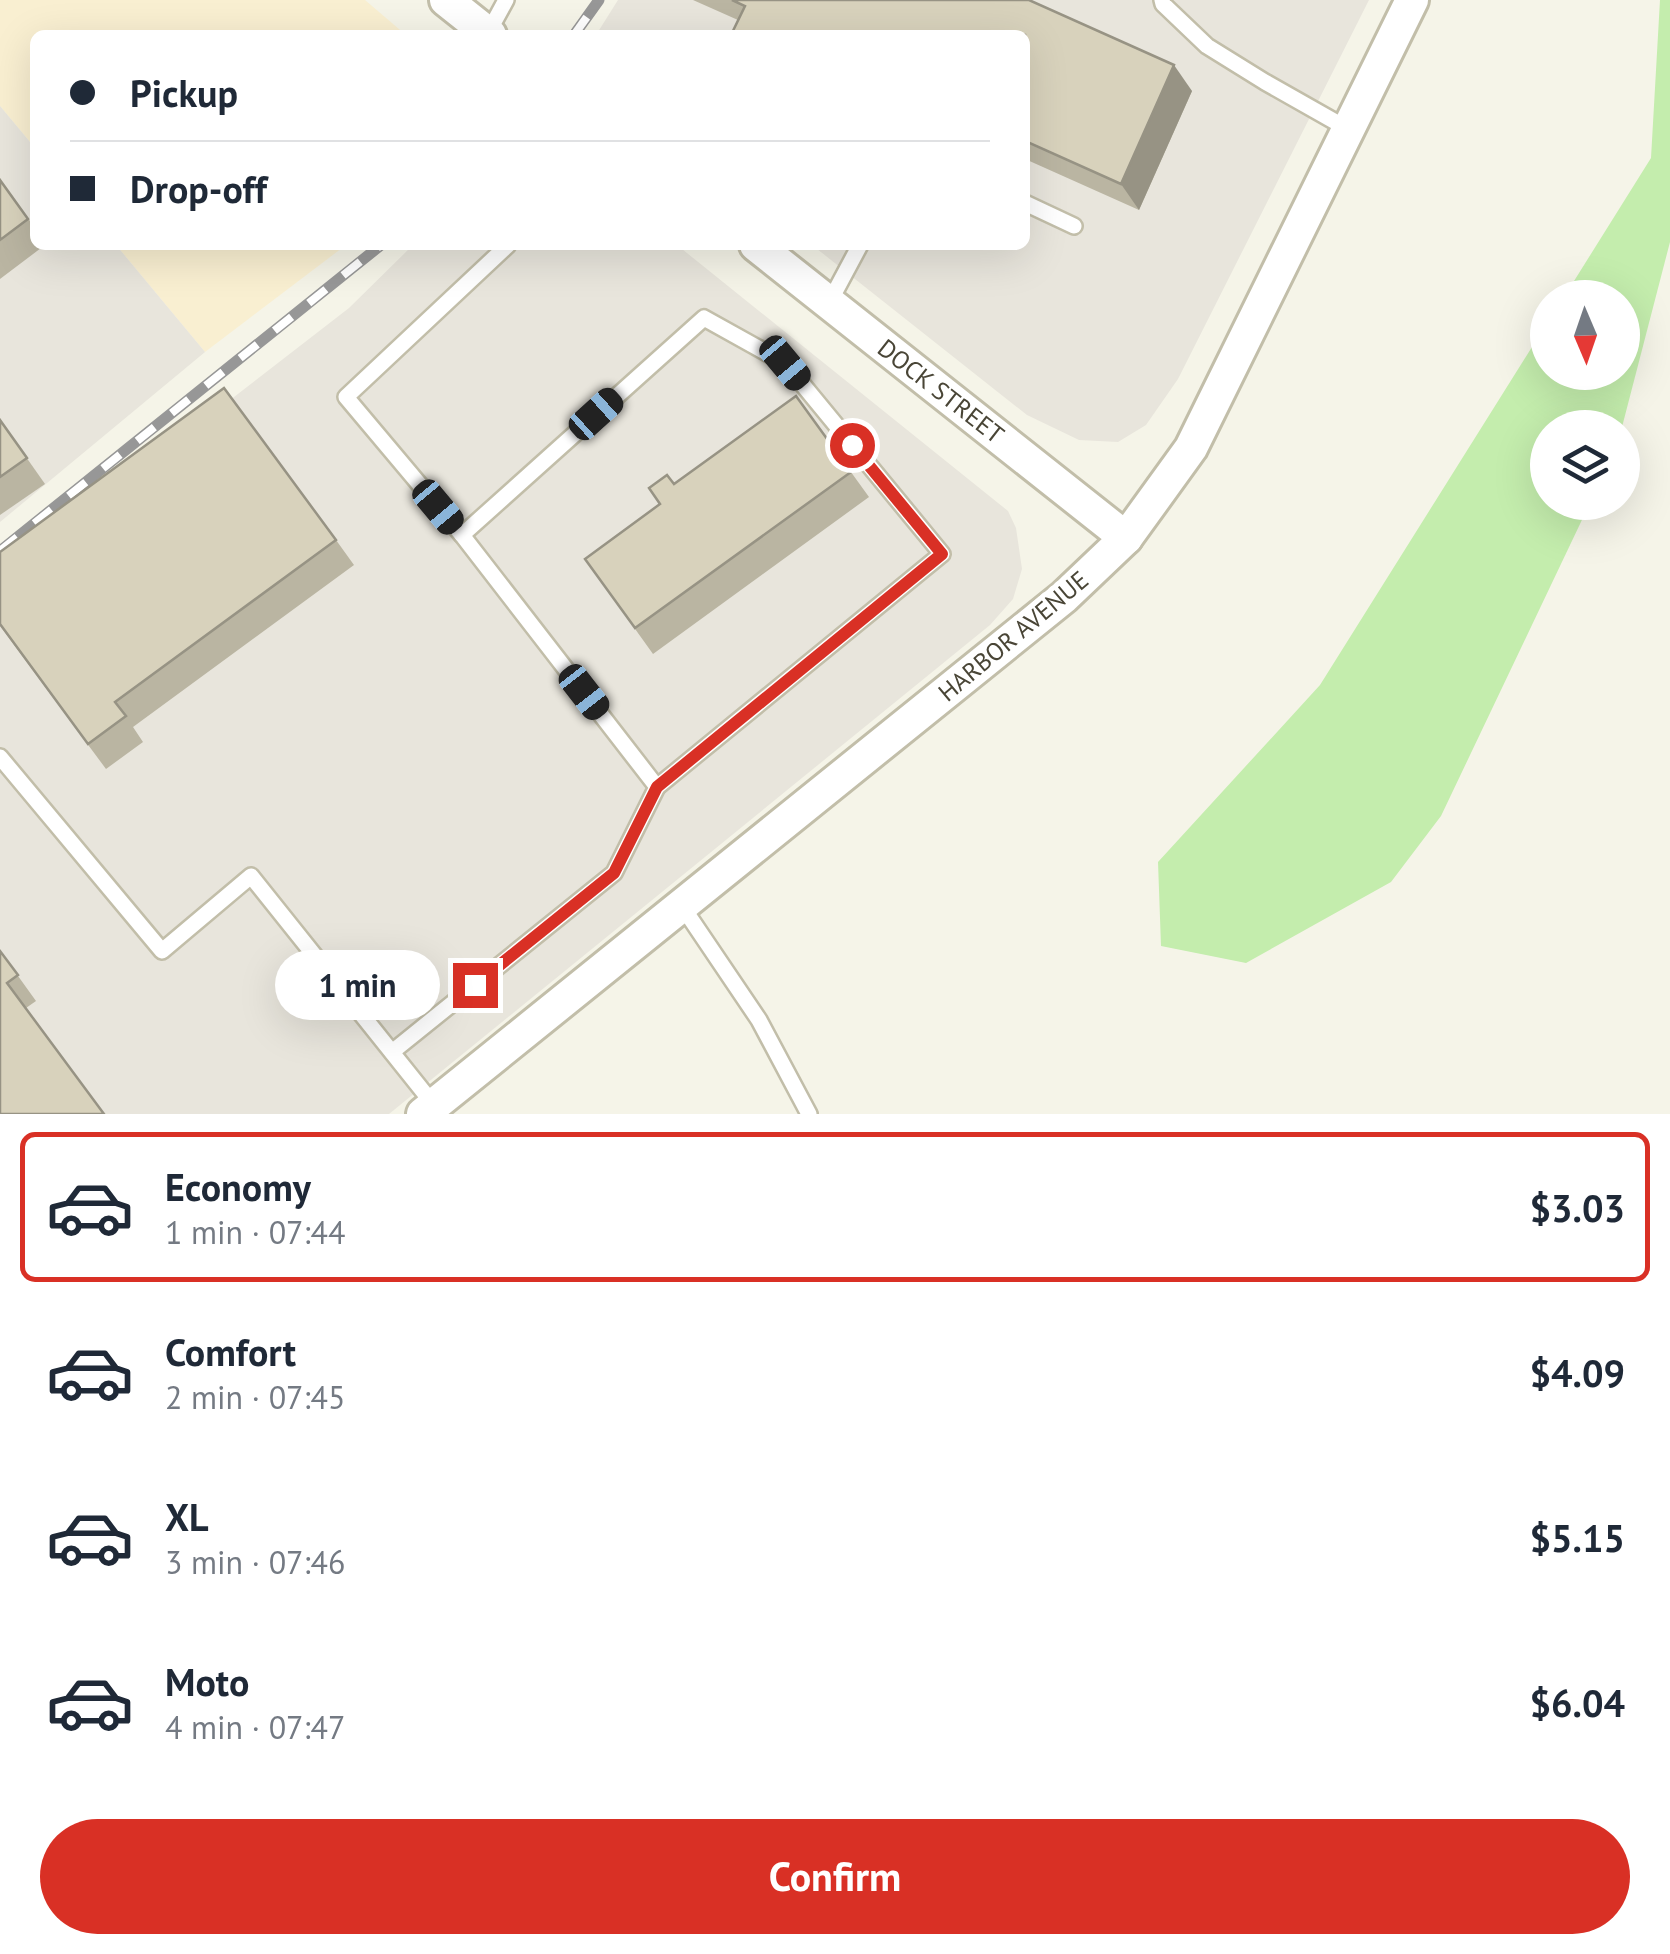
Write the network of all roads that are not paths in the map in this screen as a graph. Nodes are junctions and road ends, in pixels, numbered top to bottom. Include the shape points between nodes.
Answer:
1 (446, 0) edge
2 (506, 0) edge
3 (1162, 0) edge
4 (1412, 0) edge
5 (484, 30) edge
6 (491, 30) edge
7 (1348, 129) junction
8 (1030, 205) edge
9 (1074, 226) dead end
10 (503, 250) edge
11 (762, 250) edge
12 (857, 250) edge
13 (829, 303) junction
14 (462, 535) junction
15 (1126, 538) junction
16 (0, 756) edge
17 (657, 787) junction
18 (682, 906) junction
19 (392, 1052) junction
20 (429, 1110) edge
21 (810, 1114) edge

1 - 5 street
2 - 6 lane
3 - 7 lane via 1207,46
4 - 7 street, HARBOR AVENUE
7 - 15 street, HARBOR AVENUE via 1191,448
8 - 9 lane
10 - 14 lane via 346,396
11 - 13 street, DOCK STREET
12 - 13 lane
13 - 15 street, DOCK STREET
14 - 17 lane
14 - 17 lane via 704,318 785,363 942,554
15 - 18 street, HARBOR AVENUE via 1064,596
16 - 19 lane via 162,950 251,876
17 - 19 lane via 614,873
18 - 20 street, HARBOR AVENUE
18 - 21 lane via 759,1020
19 - 20 lane

